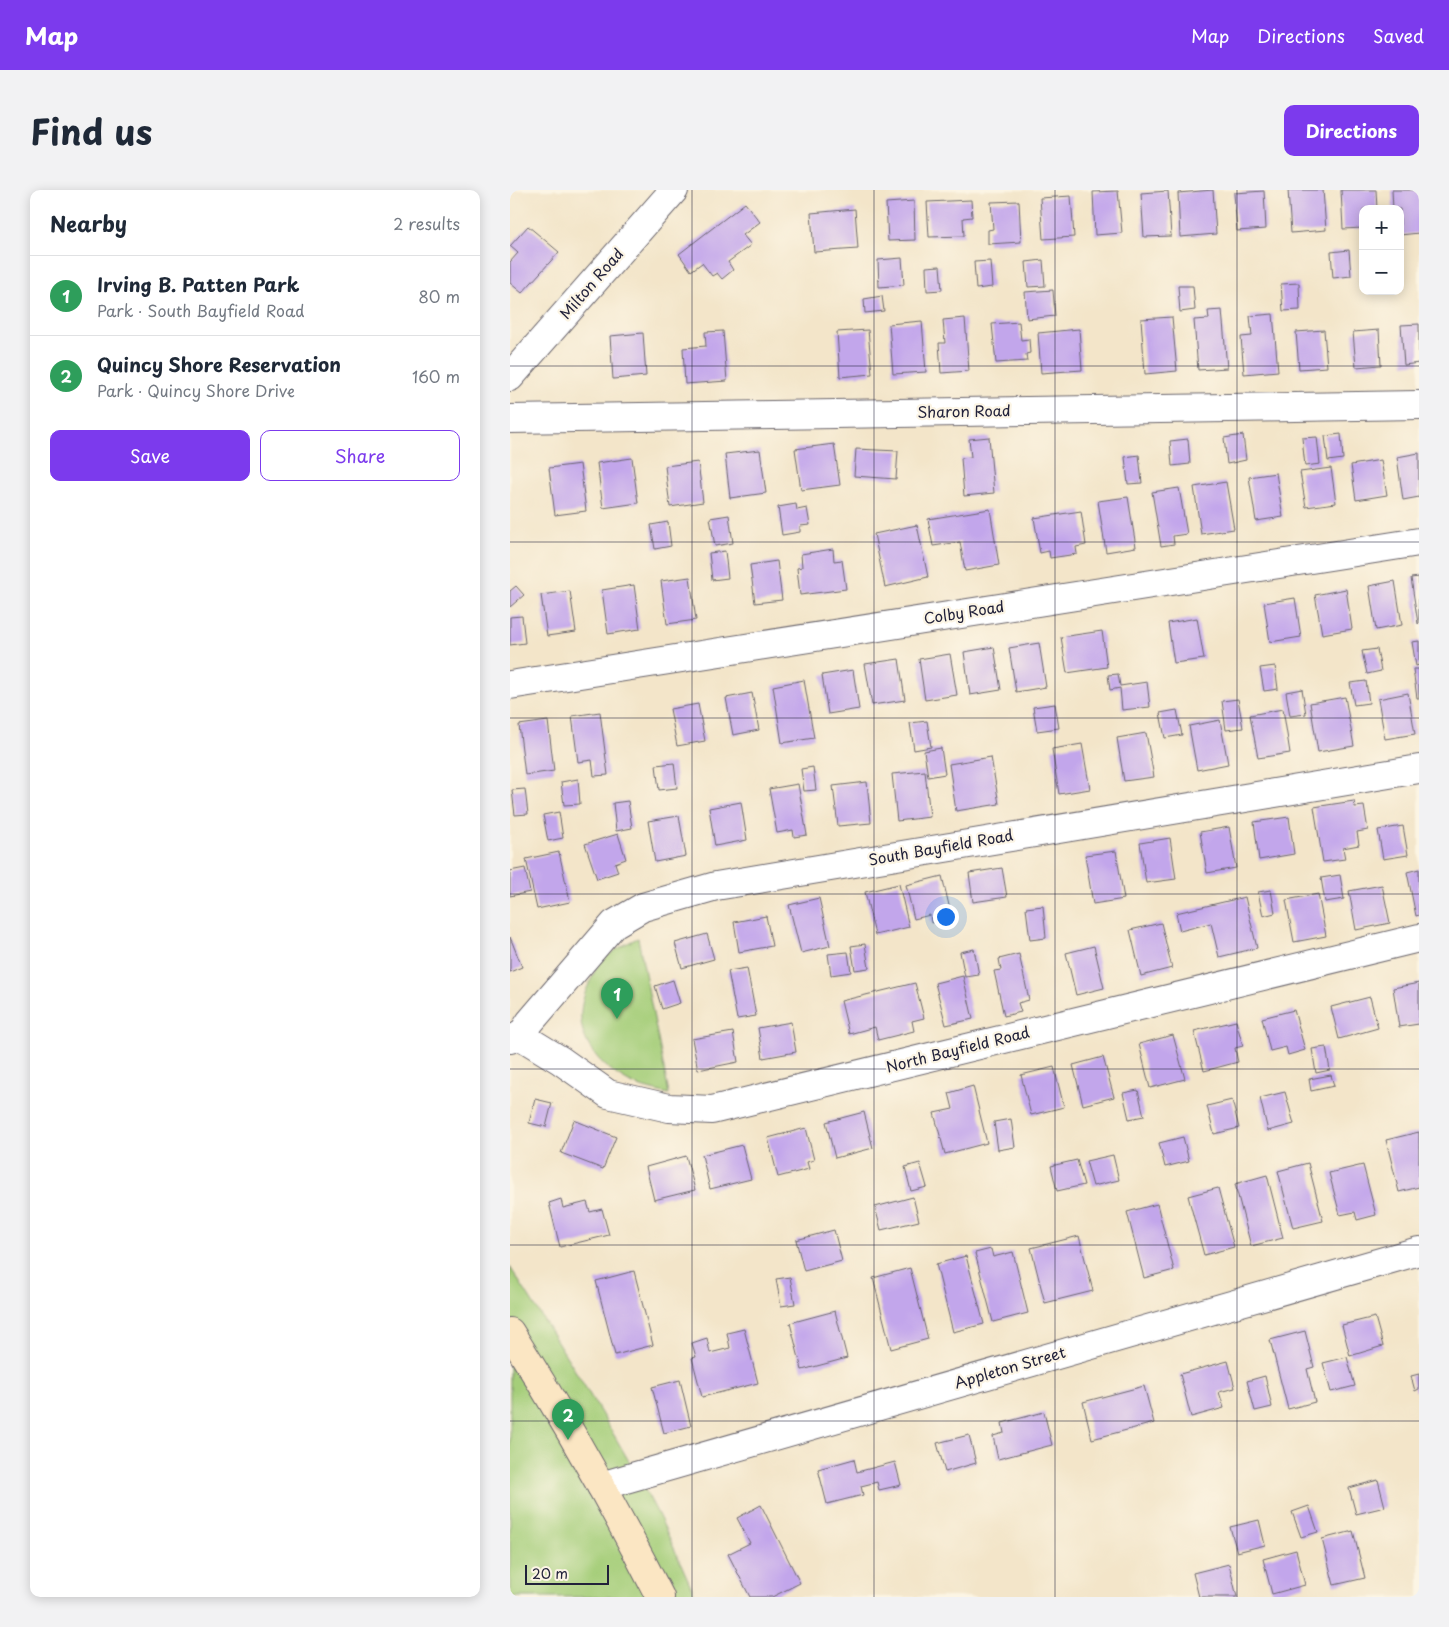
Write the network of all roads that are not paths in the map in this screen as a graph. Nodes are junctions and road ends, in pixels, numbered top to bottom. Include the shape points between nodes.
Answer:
1 (674, 190) edge
2 (510, 377) edge
3 (1419, 405) edge
4 (510, 418) edge
5 (1419, 542) edge
6 (510, 685) edge
7 (1419, 770) edge
8 (1419, 938) edge
9 (515, 1038) edge
10 (1419, 1251) edge
11 (510, 1332) edge
12 (601, 1486) junction
13 (660, 1597) edge

1 - 2 street, Milton Road
3 - 4 street, Sharon Road
5 - 6 street, Colby Road
7 - 9 street, South Bayfield Road via 716,886 644,907 614,924
8 - 9 street, North Bayfield Road via 712,1110 669,1108 608,1094 560,1060
10 - 12 street, Appleton Street
11 - 12 main road via 552,1398
12 - 13 main road

